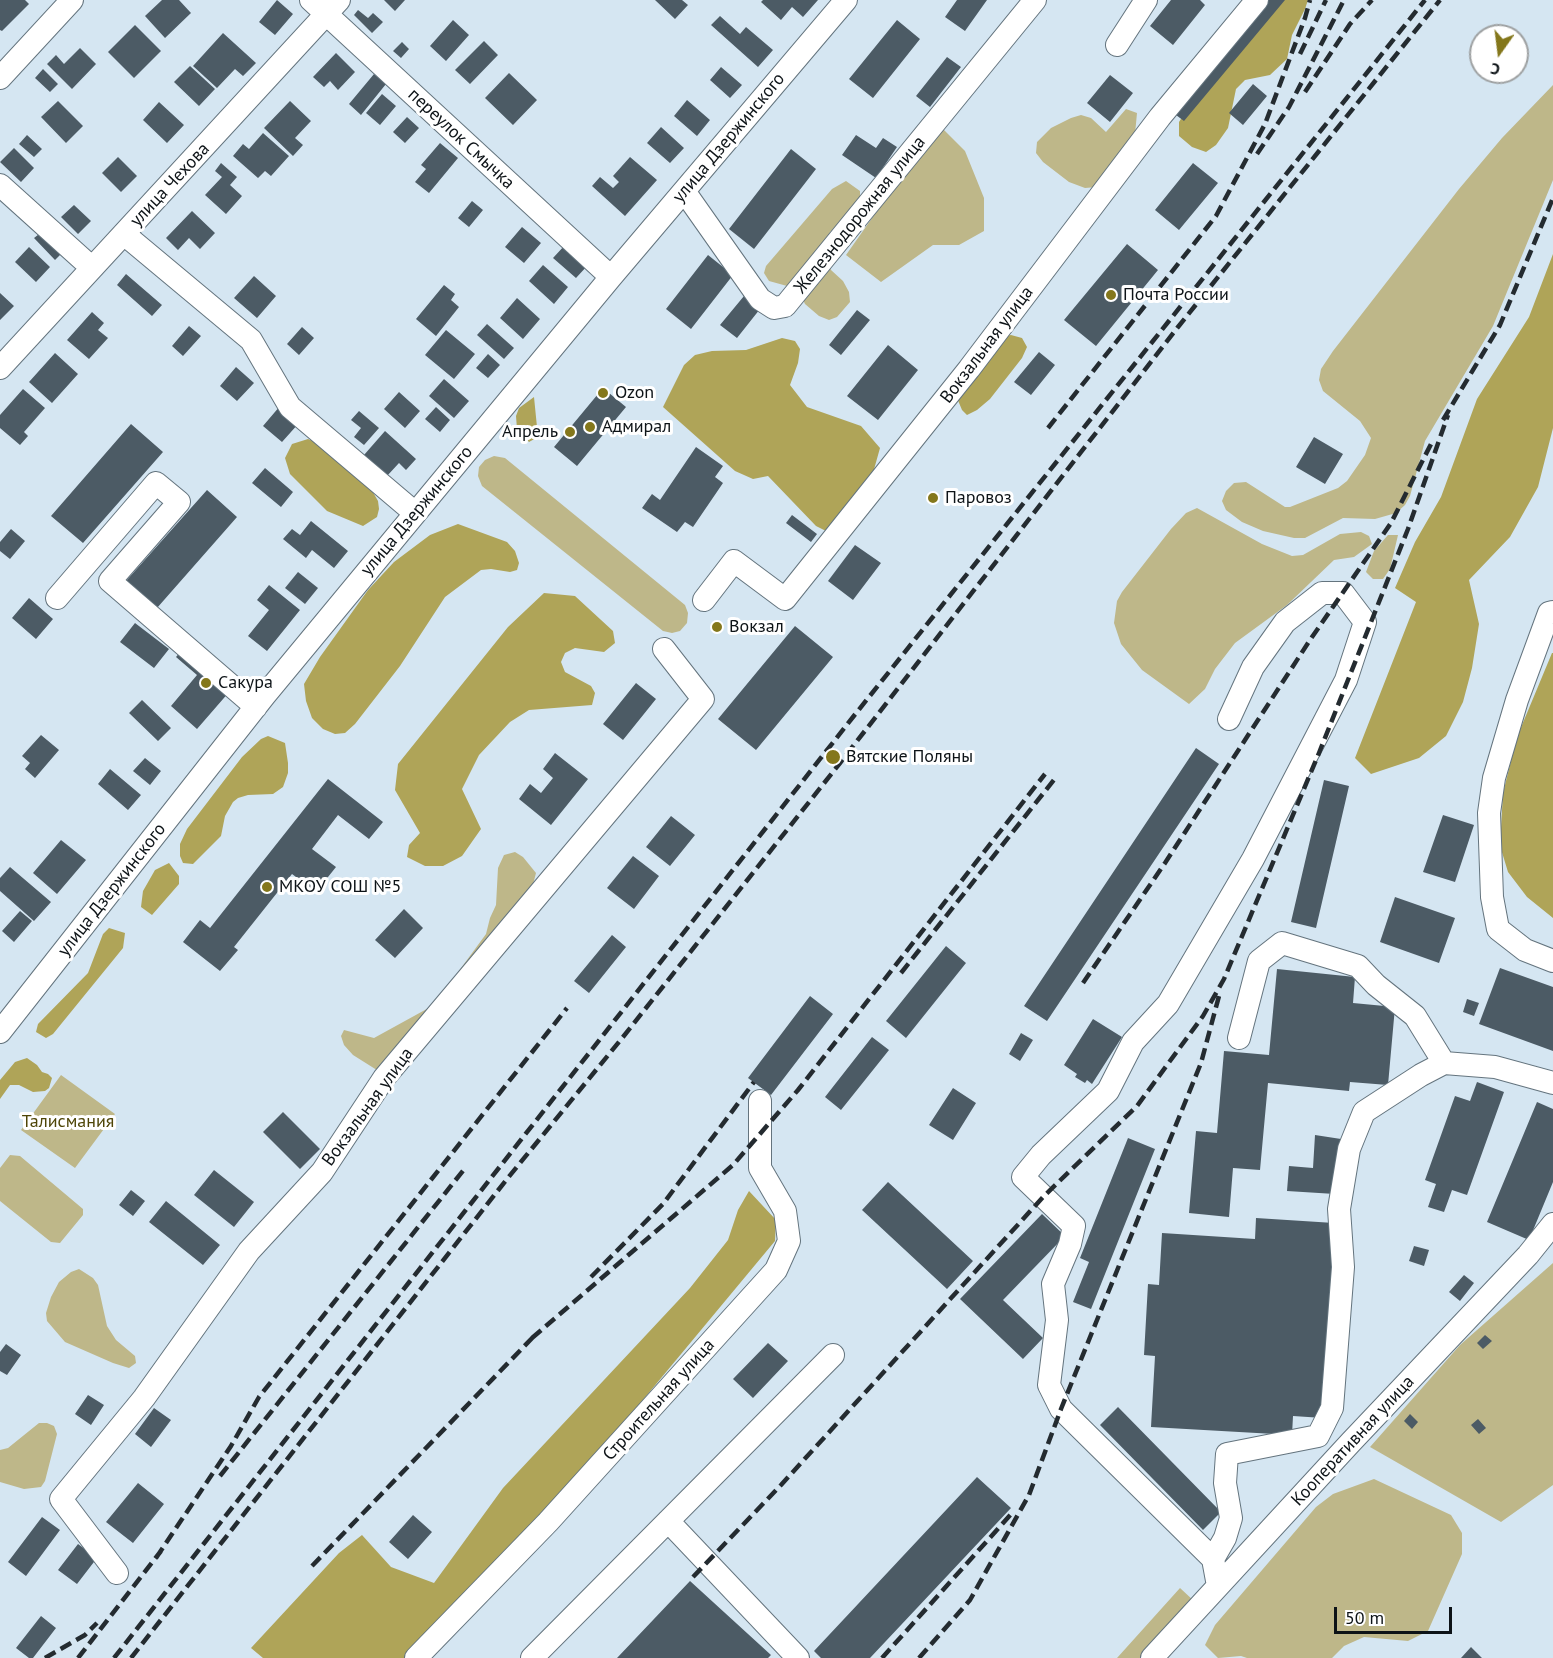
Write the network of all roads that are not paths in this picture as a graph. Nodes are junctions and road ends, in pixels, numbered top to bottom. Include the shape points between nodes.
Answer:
1 (72, 0) edge
2 (846, 0) edge
3 (1035, 0) edge
4 (1146, 0) edge
5 (1257, 0) edge
6 (325, 5) edge
7 (1117, 45) dead end
8 (0, 78) edge
9 (0, 184) edge
10 (684, 191) junction
11 (124, 234) junction
12 (91, 267) junction
13 (611, 277) junction
14 (0, 368) edge
15 (415, 513) junction
16 (87, 562) junction
17 (110, 581) junction
18 (57, 598) dead end
19 (704, 600) dead end
20 (1553, 612) edge
21 (664, 649) dead end
22 (256, 707) junction
23 (1229, 719) dead end
24 (1553, 961) edge
25 (0, 1032) edge
26 (1239, 1038) dead end
27 (1444, 1063) junction
28 (1553, 1083) edge
29 (760, 1101) dead end
30 (1553, 1224) edge
31 (833, 1354) dead end
32 (668, 1521) junction
33 (1213, 1559) junction
34 (117, 1573) dead end
35 (1218, 1586) junction
36 (792, 1656) edge
37 (416, 1658) edge
38 (532, 1658) edge
39 (1152, 1658) edge

1 - 8 street
2 - 10 street, улица Дзержинского
3 - 10 street, Железнодорожная улица via 785,306 774,308 760,299
4 - 7 street
5 - 19 street, Вокзальная улица via 1160,117 947,398 785,599 734,561
6 - 11 street, улица Чехова
6 - 13 street, переулок Смычка
9 - 12 street
10 - 13 street, улица Дзержинского
11 - 12 street, улица Чехова
11 - 15 street via 251,340 290,406
12 - 14 street, улица Чехова
13 - 15 street, улица Дзержинского
15 - 22 street, улица Дзержинского
16 - 17 street
16 - 17 street via 156,483 179,502
16 - 18 street
17 - 22 street
20 - 24 street via 1517,700 1494,778 1489,852 1498,929 1525,950
21 - 34 street, Вокзальная улица via 704,699 384,1078 322,1172 249,1251 144,1398 61,1499
22 - 25 street, улица Дзержинского
23 - 33 street via 1253,667 1285,621 1322,594 1344,593 1365,622 1346,680 1253,859 1168,1004 1133,1042 1108,1091 1023,1177 1074,1226 1053,1284 1057,1320 1049,1385 1061,1409
26 - 27 street via 1259,961 1282,943 1358,966 1376,986 1415,1016
27 - 28 street via 1495,1067
27 - 33 street via 1364,1112 1349,1149 1339,1209 1343,1267 1332,1408 1318,1436 1227,1455 1225,1483 1231,1518
29 - 37 street, Строительная улица via 760,1168 785,1212 789,1241 776,1270 548,1522
30 - 35 street, Кооперативная улица
31 - 32 street
32 - 36 street
32 - 38 street
33 - 35 street
35 - 39 street, Кооперативная улица

